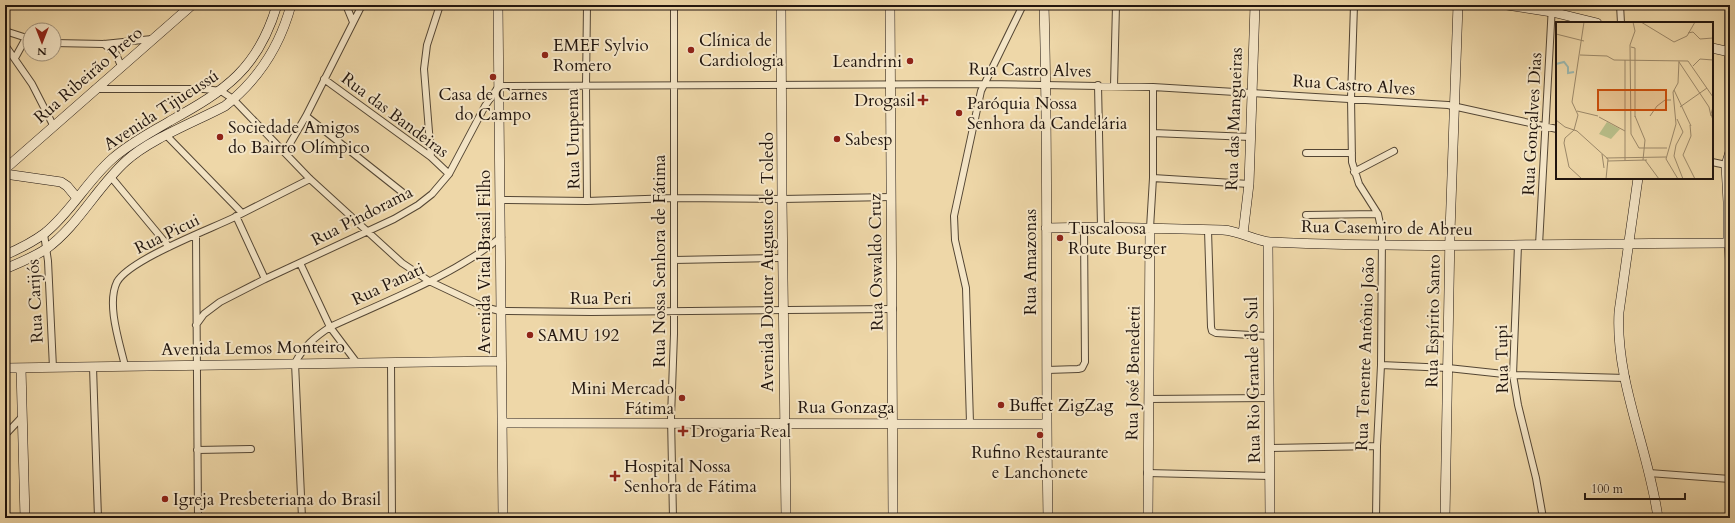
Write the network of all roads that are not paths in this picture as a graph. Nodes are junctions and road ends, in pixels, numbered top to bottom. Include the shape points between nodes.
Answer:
1 (192, 5) edge
2 (278, 5) edge
3 (291, 5) edge
4 (346, 5) edge
5 (362, 5) edge
6 (440, 5) edge
7 (498, 5) edge
8 (587, 5) edge
9 (674, 5) edge
10 (781, 5) edge
11 (890, 5) edge
12 (1023, 5) edge
13 (1044, 5) edge
14 (1116, 5) edge
15 (1255, 5) edge
16 (1354, 5) edge
17 (1458, 5) edge
18 (1507, 5) edge
19 (1620, 5) edge
20 (1729, 5) edge
21 (1552, 8) edge
22 (353, 22) junction
23 (1594, 22) edge
24 (1621, 22) edge
25 (5, 31) edge
26 (22, 36) edge
27 (156, 38) junction
28 (62, 43) edge
29 (5, 44) edge
30 (104, 44) junction
31 (22, 47) edge
32 (1713, 48) edge
33 (1730, 52) edge
34 (15, 58) junction
35 (121, 66) junction
36 (324, 80) junction
37 (890, 84) junction
38 (984, 84) junction
39 (673, 85) junction
40 (1046, 85) junction
41 (1098, 85) junction
42 (499, 86) junction
43 (586, 86) junction
44 (782, 86) junction
45 (1114, 86) junction
46 (1153, 87) junction
47 (95, 89) junction
48 (221, 91) junction
49 (1252, 93) junction
50 (1351, 98) junction
51 (234, 99) junction
52 (1455, 106) junction
53 (306, 116) junction
54 (53, 125) junction
55 (1546, 127) junction
56 (1556, 129) edge
57 (1153, 133) junction
58 (167, 136) junction
59 (1250, 137) junction
60 (1394, 151) dead end
61 (285, 152) junction
62 (1306, 153) dead end
63 (1352, 153) junction
64 (431, 157) junction
65 (1713, 162) edge
66 (1726, 165) junction
67 (5, 169) edge
68 (1354, 172) junction
69 (5, 174) edge
70 (449, 174) junction
71 (110, 177) junction
72 (1153, 178) junction
73 (310, 179) junction
74 (1638, 179) edge
75 (1248, 184) junction
76 (402, 192) dead end
77 (891, 197) junction
78 (77, 198) junction
79 (674, 198) junction
80 (782, 199) junction
81 (500, 200) junction
82 (587, 201) junction
83 (1729, 201) edge
84 (242, 213) junction
85 (1378, 214) junction
86 (1306, 215) dead end
87 (236, 216) junction
88 (1101, 227) junction
89 (1046, 228) junction
90 (1084, 228) junction
91 (1150, 228) junction
92 (1208, 230) junction
93 (366, 232) junction
94 (44, 234) junction
95 (1243, 234) junction
96 (196, 236) junction
97 (501, 237) junction
98 (1268, 242) junction
99 (1729, 243) edge
100 (1629, 244) junction
101 (1382, 245) junction
102 (1450, 245) junction
103 (1518, 245) junction
104 (1539, 245) junction
105 (169, 247) junction
106 (47, 248) junction
107 (5, 255) edge
108 (782, 258) junction
109 (674, 260) junction
110 (300, 263) junction
111 (5, 269) edge
112 (1730, 276) edge
113 (265, 278) junction
114 (428, 281) junction
115 (893, 309) junction
116 (500, 311) junction
117 (783, 311) junction
118 (673, 312) junction
119 (196, 325) junction
120 (330, 327) junction
121 (1268, 336) junction
122 (501, 361) junction
123 (391, 362) junction
124 (295, 363) junction
125 (357, 363) junction
126 (196, 365) junction
127 (1381, 365) junction
128 (125, 366) junction
129 (93, 367) junction
130 (5, 368) edge
131 (21, 368) junction
132 (53, 368) junction
133 (1448, 368) junction
134 (1047, 370) junction
135 (1513, 375) junction
136 (1626, 378) junction
137 (1270, 398) junction
138 (1148, 399) junction
139 (21, 418) junction
140 (502, 423) junction
141 (671, 423) junction
142 (784, 423) junction
143 (893, 423) junction
144 (970, 423) junction
145 (1046, 424) junction
146 (5, 435) edge
147 (1377, 446) junction
148 (1269, 448) junction
149 (251, 449) dead end
150 (197, 450) junction
151 (1147, 473) junction
152 (1649, 473) junction
153 (1270, 476) junction
154 (1730, 479) edge
155 (25, 518) edge
156 (98, 518) edge
157 (198, 518) edge
158 (302, 518) edge
159 (392, 518) edge
160 (503, 518) edge
161 (673, 518) edge
162 (786, 518) edge
163 (893, 518) edge
164 (1048, 518) edge
165 (1148, 518) edge
166 (1270, 518) edge
167 (1376, 518) edge
168 (1445, 518) edge
169 (1543, 518) edge
170 (1658, 518) edge

1 - 27 street, Rua Ribeirão Preto
2 - 48 street, Avenida Tijucussú via 268,32 253,58 238,77
3 - 51 street, Avenida Tijucussú via 280,37 266,63
4 - 22 street
5 - 22 street
6 - 64 street via 424,63
7 - 42 street, Avenida Vital Brasil Filho
8 - 43 street, Rua Urupema
9 - 39 street, Rua Nossa Senhora de Fátima
10 - 44 street, Avenida Doutor Augusto de Toledo
11 - 37 street, Rua Oswaldo Cruz
12 - 38 street
13 - 40 street, Rua Amazonas
14 - 45 street
15 - 49 street, Rua das Mangueiras
16 - 50 street, Rua Tenente Antônio João
17 - 52 street, Rua Espírito Santo
18 - 21 street
19 - 24 street
20 - 33 street
21 - 23 street
21 - 55 street, Rua Gonçalves Dias
22 - 36 street
25 - 26 street
27 - 30 street
27 - 35 street, Rua Ribeirão Preto
28 - 30 street
29 - 34 street
30 - 35 street via 116,54
31 - 34 street
32 - 33 street
33 - 66 street via 1730,152
34 - 54 street
35 - 47 street, Rua Ribeirão Preto
36 - 53 street
36 - 64 street, Rua das Bandeiras
37 - 38 street, Rua Castro Alves
37 - 44 street, Rua Castro Alves
37 - 77 street, Rua Oswaldo Cruz
38 - 40 street, Rua Castro Alves
38 - 144 street via 954,216 955,240 966,288
39 - 43 street, Rua Castro Alves
39 - 44 street, Rua Castro Alves
39 - 79 street, Rua Nossa Senhora de Fátima
40 - 41 street, Rua Castro Alves
40 - 89 street, Rua Amazonas
41 - 45 street, Rua Castro Alves
41 - 88 street
42 - 43 street, Rua Castro Alves
42 - 70 street, Rua Pindorama via 485,106
42 - 81 street, Avenida Vital Brasil Filho
43 - 82 street, Rua Urupema
44 - 80 street, Avenida Doutor Augusto de Toledo
45 - 46 street, Rua Castro Alves
46 - 49 street, Rua Castro Alves
46 - 57 street
47 - 48 street
47 - 54 street, Rua Ribeirão Preto
48 - 51 street, Rua Peri
48 - 78 street, Avenida Tijucussú via 127,146
49 - 50 street, Rua Castro Alves
49 - 59 street, Rua das Mangueiras
50 - 52 street, Rua Castro Alves
50 - 63 street, Rua Tenente Antônio João
51 - 58 street, Avenida Tijucussú
51 - 61 street, Rua Peri
52 - 55 street, Rua Castro Alves
52 - 102 street, Rua Espírito Santo
53 - 61 street
53 - 76 street
54 - 67 street, Rua Ribeirão Preto
55 - 56 street, Rua Castro Alves
55 - 104 street, Rua Gonçalves Dias
57 - 59 street
57 - 72 street
58 - 71 street, Avenida Tijucussú via 143,148
58 - 84 street
59 - 75 street, Rua das Mangueiras
60 - 68 street
61 - 73 street, Rua Peri
62 - 63 street
63 - 68 street, Rua Tenente Antônio João
64 - 70 street, Rua das Bandeiras
65 - 66 street
66 - 83 street
68 - 85 street, Rua Tenente Antônio João
69 - 78 street via 61,182 68,186
70 - 93 street, Rua Pindorama via 432,194 418,205
71 - 105 street
71 - 106 street, Avenida Tijucussú via 73,222
72 - 75 street
72 - 91 street
73 - 84 street, Rua Picui
73 - 93 street, Rua Peri
74 - 100 street
75 - 95 street, Rua das Mangueiras
77 - 80 street
77 - 115 street, Rua Oswaldo Cruz
78 - 94 street, Avenida Tijucussú
79 - 80 street
79 - 82 street
79 - 109 street, Rua Nossa Senhora de Fátima
80 - 108 street, Avenida Doutor Augusto de Toledo
81 - 82 street
81 - 97 street, Avenida Vital Brasil Filho
83 - 99 street
84 - 87 street, Rua Picui
85 - 86 street
85 - 101 street, Rua Tenente Antônio João
87 - 96 street, Rua Picui
87 - 113 street
88 - 90 street, Rua Casemiro de Abreu
88 - 91 street, Rua Casemiro de Abreu
89 - 90 street, Rua Casemiro de Abreu
89 - 134 street, Rua Amazonas
90 - 134 street via 1085,362 1082,368 1078,369
91 - 92 street, Rua Casemiro de Abreu
91 - 138 street, Rua José Benedetti
92 - 95 street, Rua Casemiro de Abreu
92 - 121 street via 1212,331
93 - 110 street, Rua Pindorama
93 - 114 street, Rua Peri
94 - 106 street, Rua Carijós
94 - 107 street, Avenida Tijucussú
95 - 98 street, Rua Casemiro de Abreu
96 - 105 street, Rua Picui
96 - 119 street
97 - 114 street, Rua Panati via 474,258
97 - 116 street, Avenida Vital Brasil Filho
98 - 101 street, Rua Casemiro de Abreu
98 - 121 street, Rua Rio Grande do Sul
99 - 100 street, Rua Casemiro de Abreu
99 - 112 street
100 - 104 street, Rua Casemiro de Abreu
100 - 136 street via 1618,328
101 - 102 street, Rua Casemiro de Abreu
101 - 127 street, Rua Tenente Antônio João
102 - 103 street, Rua Casemiro de Abreu
102 - 133 street, Rua Espírito Santo
103 - 104 street, Rua Casemiro de Abreu
103 - 135 street, Rua Tupi
105 - 128 street, Rua Picui via 127,270 117,284 113,307
106 - 111 street, Avenida Tijucussú
106 - 132 street, Rua Carijós
108 - 109 street
108 - 117 street, Avenida Doutor Augusto de Toledo
109 - 118 street, Rua Nossa Senhora de Fátima
110 - 113 street, Rua Pindorama
110 - 120 street
113 - 119 street, Rua Pindorama via 213,307
114 - 116 street, Rua Peri via 484,307
114 - 120 street, Rua Panati
115 - 117 street, Rua Peri
115 - 143 street, Rua Oswaldo Cruz
116 - 118 street, Rua Peri
116 - 122 street, Avenida Vital Brasil Filho
117 - 118 street, Rua Peri
117 - 142 street, Avenida Doutor Augusto de Toledo
118 - 141 street, Rua Nossa Senhora de Fátima
119 - 126 street
120 - 124 street, Rua Panati via 304,347
120 - 125 street
121 - 137 street, Rua Rio Grande do Sul
122 - 123 street, Avenida Lemos Monteiro
122 - 140 street, Avenida Vital Brasil Filho
123 - 125 street, Avenida Lemos Monteiro
123 - 159 street
124 - 125 street, Avenida Lemos Monteiro
124 - 126 street, Avenida Lemos Monteiro
124 - 158 street
126 - 128 street, Avenida Lemos Monteiro
126 - 150 street
127 - 133 street
127 - 147 street, Rua Tenente Antônio João
128 - 129 street, Avenida Lemos Monteiro
129 - 132 street, Avenida Lemos Monteiro
129 - 156 street
130 - 131 street, Avenida Lemos Monteiro
131 - 132 street, Avenida Lemos Monteiro
131 - 139 street
133 - 135 street
133 - 168 street, Rua Espírito Santo
134 - 145 street, Rua Amazonas
135 - 136 street
135 - 169 street, Rua Tupi
136 - 152 street
137 - 138 street
137 - 148 street, Rua Rio Grande do Sul
138 - 151 street, Rua José Benedetti
139 - 146 street
139 - 155 street
140 - 141 street, Rua Gonzaga
140 - 160 street, Avenida Vital Brasil Filho
141 - 142 street, Rua Gonzaga
141 - 161 street, Rua Nossa Senhora de Fátima
142 - 143 street, Rua Gonzaga
142 - 162 street, Avenida Doutor Augusto de Toledo
143 - 144 street, Rua Gonzaga
143 - 163 street, Rua Oswaldo Cruz
144 - 145 street, Rua Gonzaga
145 - 164 street, Rua Amazonas
147 - 148 street
147 - 167 street, Rua Tenente Antônio João
148 - 153 street, Rua Rio Grande do Sul
149 - 150 street
150 - 157 street
151 - 153 street
151 - 165 street, Rua José Benedetti
152 - 154 street
152 - 170 street
153 - 166 street, Rua Rio Grande do Sul

